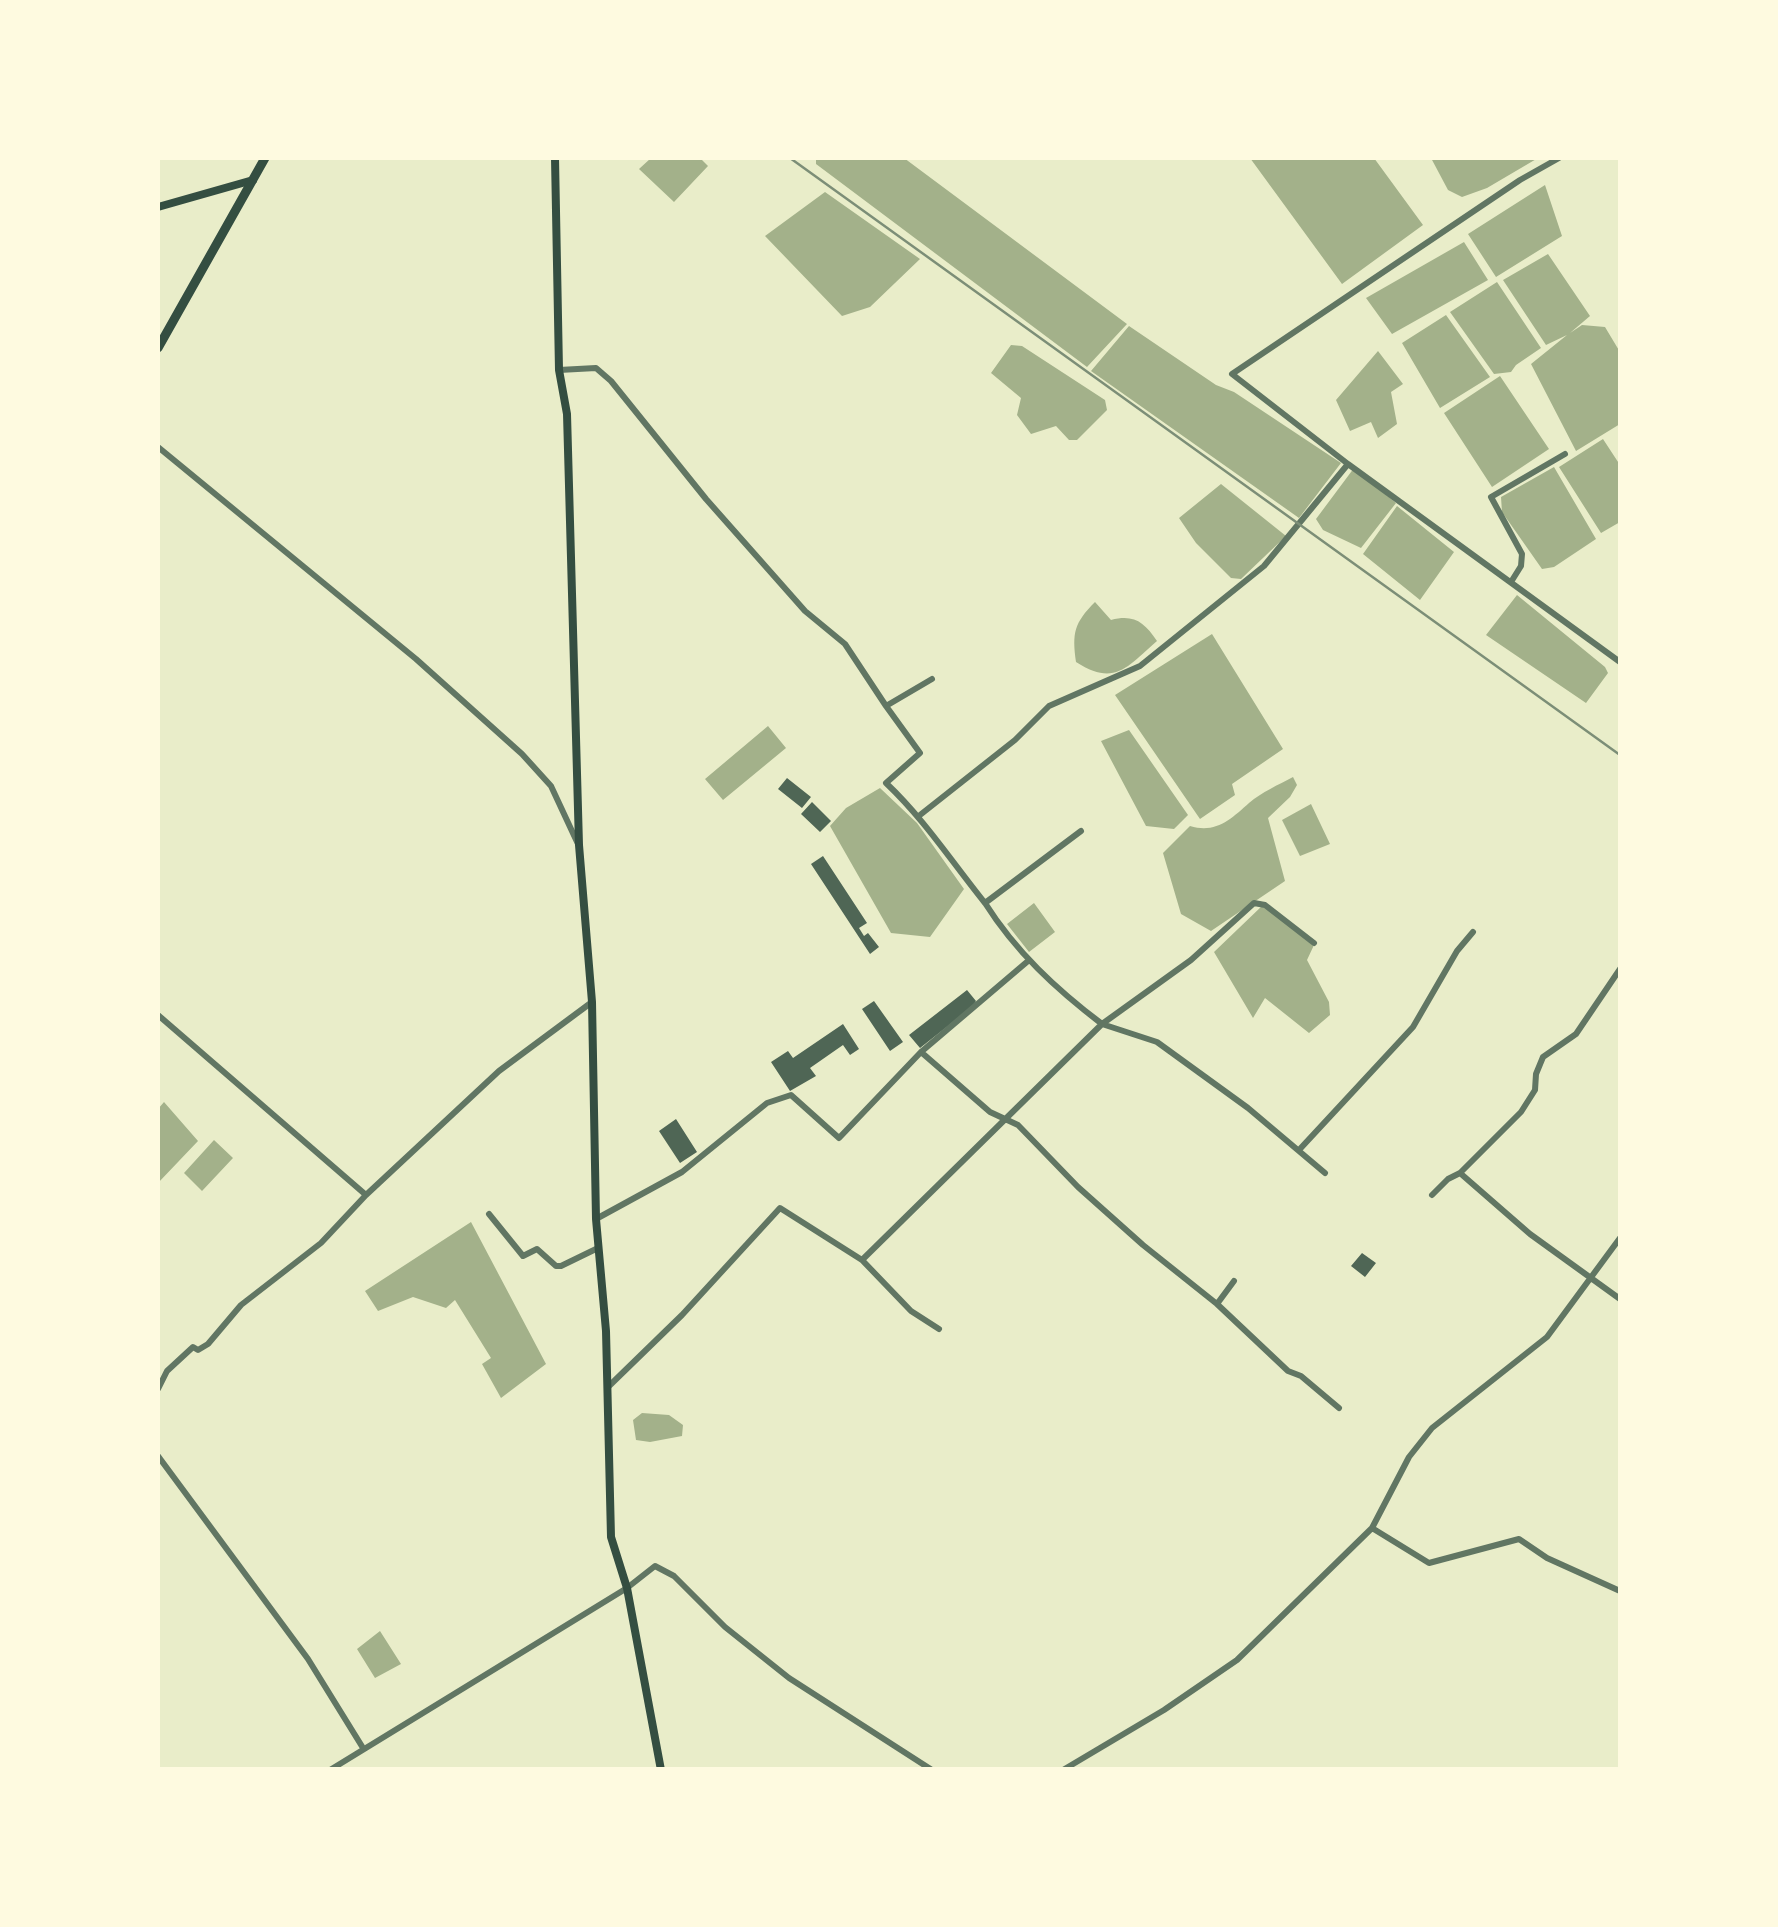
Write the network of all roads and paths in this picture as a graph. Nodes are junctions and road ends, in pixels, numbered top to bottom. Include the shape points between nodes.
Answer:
1 (266, 158) edge
2 (555, 158) edge
3 (1559, 158) edge
4 (253, 180) junction
5 (158, 207) edge
6 (158, 348) edge
7 (560, 370) junction
8 (158, 447) edge
9 (1565, 454) dead end
10 (1348, 464) junction
11 (1510, 582) junction
12 (1620, 662) edge
13 (932, 680) dead end
14 (886, 706) junction
15 (920, 815) junction
16 (1082, 831) dead end
17 (579, 845) junction
18 (984, 902) junction
19 (1473, 932) dead end
20 (1314, 943) dead end
21 (1028, 961) junction
22 (1620, 969) edge
23 (592, 1002) junction
24 (158, 1015) edge
25 (1102, 1024) junction
26 (921, 1052) junction
27 (1004, 1118) junction
28 (1300, 1150) junction
29 (1326, 1173) dead end
30 (1460, 1173) junction
31 (1432, 1194) dead end
32 (366, 1196) junction
33 (489, 1214) dead end
34 (596, 1219) junction
35 (1620, 1238) edge
36 (598, 1248) junction
37 (862, 1260) junction
38 (1589, 1278) junction
39 (1234, 1280) dead end
40 (1620, 1298) edge
41 (1218, 1304) junction
42 (939, 1329) dead end
43 (608, 1388) junction
44 (158, 1389) edge
45 (1340, 1408) dead end
46 (158, 1456) edge
47 (1372, 1528) junction
48 (627, 1588) junction
49 (1620, 1591) edge
50 (364, 1748) junction
51 (330, 1770) edge
52 (662, 1770) edge
53 (932, 1770) edge
54 (1063, 1770) edge

1 - 4 main road
2 - 7 main road
3 - 10 street via 1232,374
4 - 5 main road
4 - 6 main road
7 - 14 street via 596,368 611,381 805,612 845,644
7 - 17 main road via 567,414
8 - 17 street via 416,658 522,754 551,786
9 - 11 street via 1491,497 1522,554
10 - 11 street
10 - 15 street via 1264,566 1140,666 1049,706
11 - 12 street
13 - 14 street
14 - 15 street via 920,753 886,783
15 - 18 street
16 - 18 street
17 - 23 main road
18 - 21 street
19 - 28 street via 1414,1027
20 - 25 street via 1254,903
21 - 25 street
21 - 26 street
22 - 30 street via 1576,1034 1543,1058 1536,1090 1521,1112
23 - 32 street via 499,1071
23 - 34 main road
24 - 32 street
25 - 27 street
25 - 28 street via 1158,1042
26 - 27 street
26 - 34 street via 839,1138 791,1095 767,1104 682,1172
27 - 37 street
27 - 41 street
28 - 29 street
30 - 31 street
30 - 38 street
32 - 44 street via 321,1243 242,1305 208,1344 179,1359
33 - 36 street via 523,1256 537,1249 556,1266
34 - 36 main road
35 - 38 street
36 - 43 main road
37 - 42 street via 911,1311
37 - 43 street via 780,1208
38 - 40 street
38 - 47 street via 1547,1338 1432,1428
39 - 41 street
41 - 45 street via 1288,1371
43 - 48 main road via 611,1537
46 - 50 street via 308,1659
47 - 49 street via 1429,1563 1519,1539
47 - 54 street via 1237,1660
48 - 50 street
48 - 52 main road
48 - 53 street via 655,1566 674,1576 789,1678
50 - 51 street

